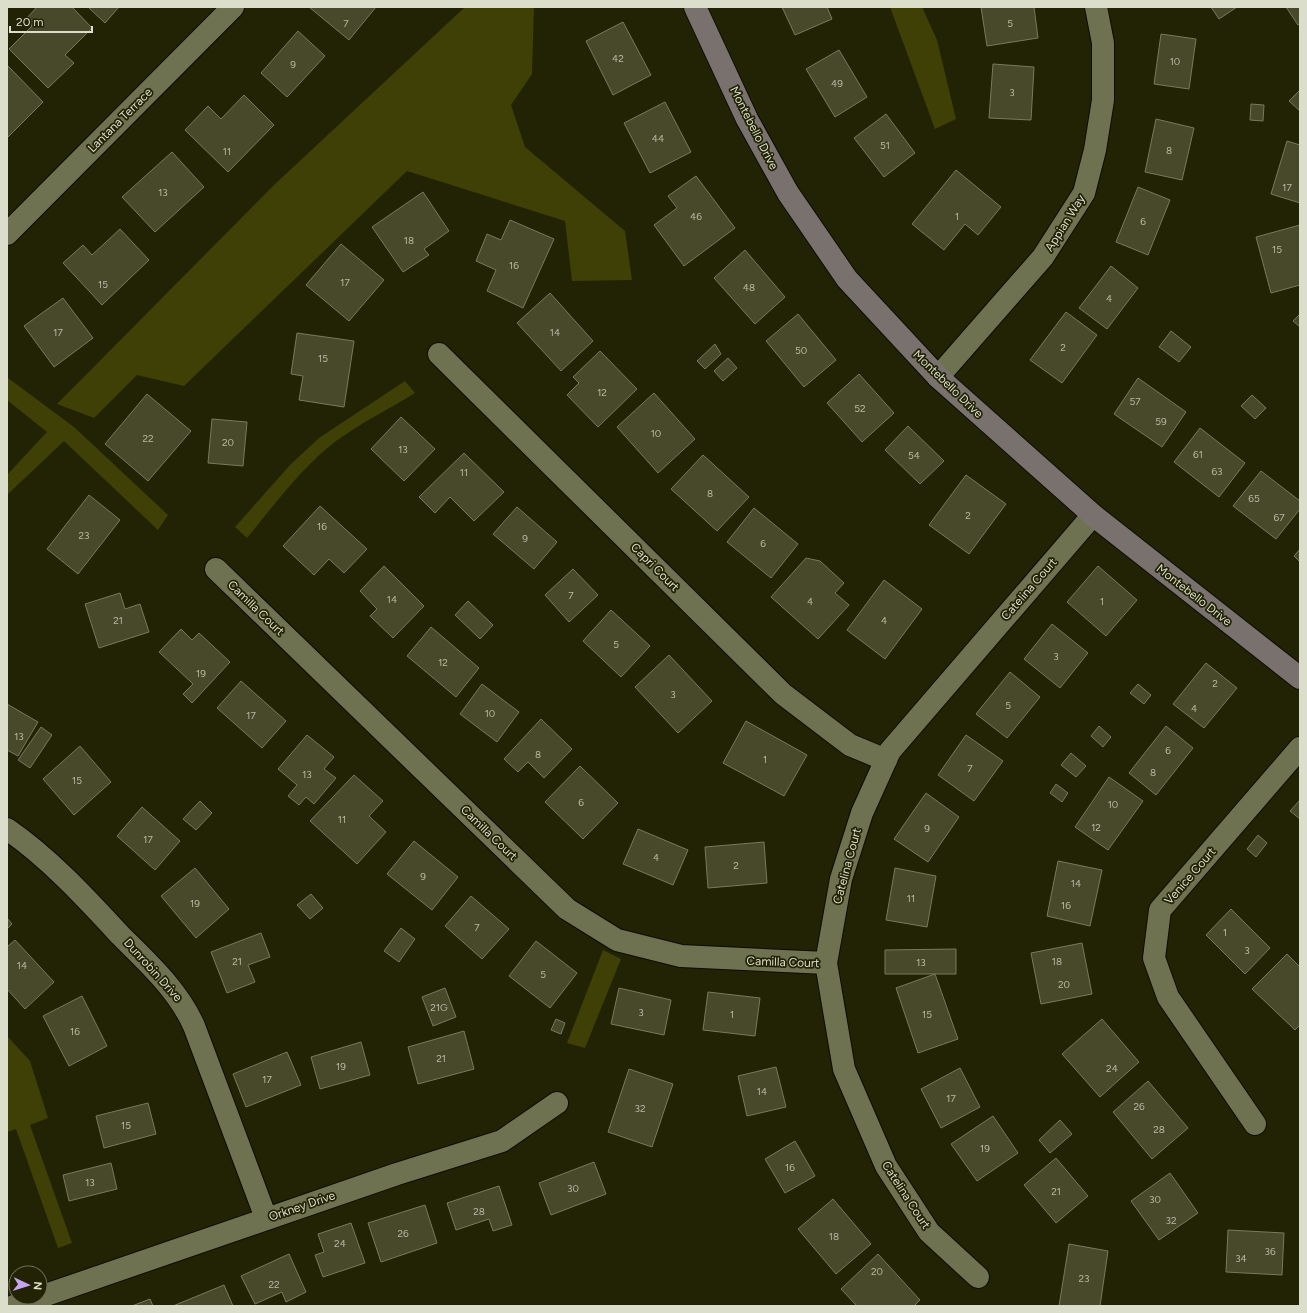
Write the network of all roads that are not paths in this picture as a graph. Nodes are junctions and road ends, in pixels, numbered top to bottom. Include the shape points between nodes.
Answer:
1 (233, 7) edge
2 (695, 7) edge
3 (1096, 7) edge
4 (7, 234) edge
5 (438, 354) dead end
6 (938, 378) junction
7 (1093, 515) junction
8 (216, 569) dead end
9 (1300, 678) edge
10 (1300, 748) edge
11 (886, 760) junction
12 (7, 829) edge
13 (826, 963) junction
14 (557, 1103) dead end
15 (1255, 1124) dead end
16 (266, 1218) junction
17 (978, 1277) dead end
18 (48, 1294) edge

1 - 4 street, Lantana Terrace
2 - 6 street, Montebello Drive via 747,119 788,194 847,279
3 - 6 street, Appian Way via 1103,43 1103,100 1095,150 1084,193 1043,257
5 - 11 street, Capri Court via 783,694 850,745
6 - 7 street, Montebello Drive
7 - 9 street, Montebello Drive
7 - 11 street, Catelina Court via 890,751
8 - 13 street, Camilla Court via 567,909 596,928 617,940 681,956
10 - 15 street, Venice Court via 1160,910 1154,958 1168,997
11 - 13 street, Catelina Court via 862,813 842,878
12 - 16 street, Dunrobin Drive via 29,844 98,911 184,1004
13 - 17 street, Catelina Court via 844,1069 886,1166 929,1232
14 - 16 street, Orkney Drive via 502,1141
16 - 18 street, Orkney Drive

